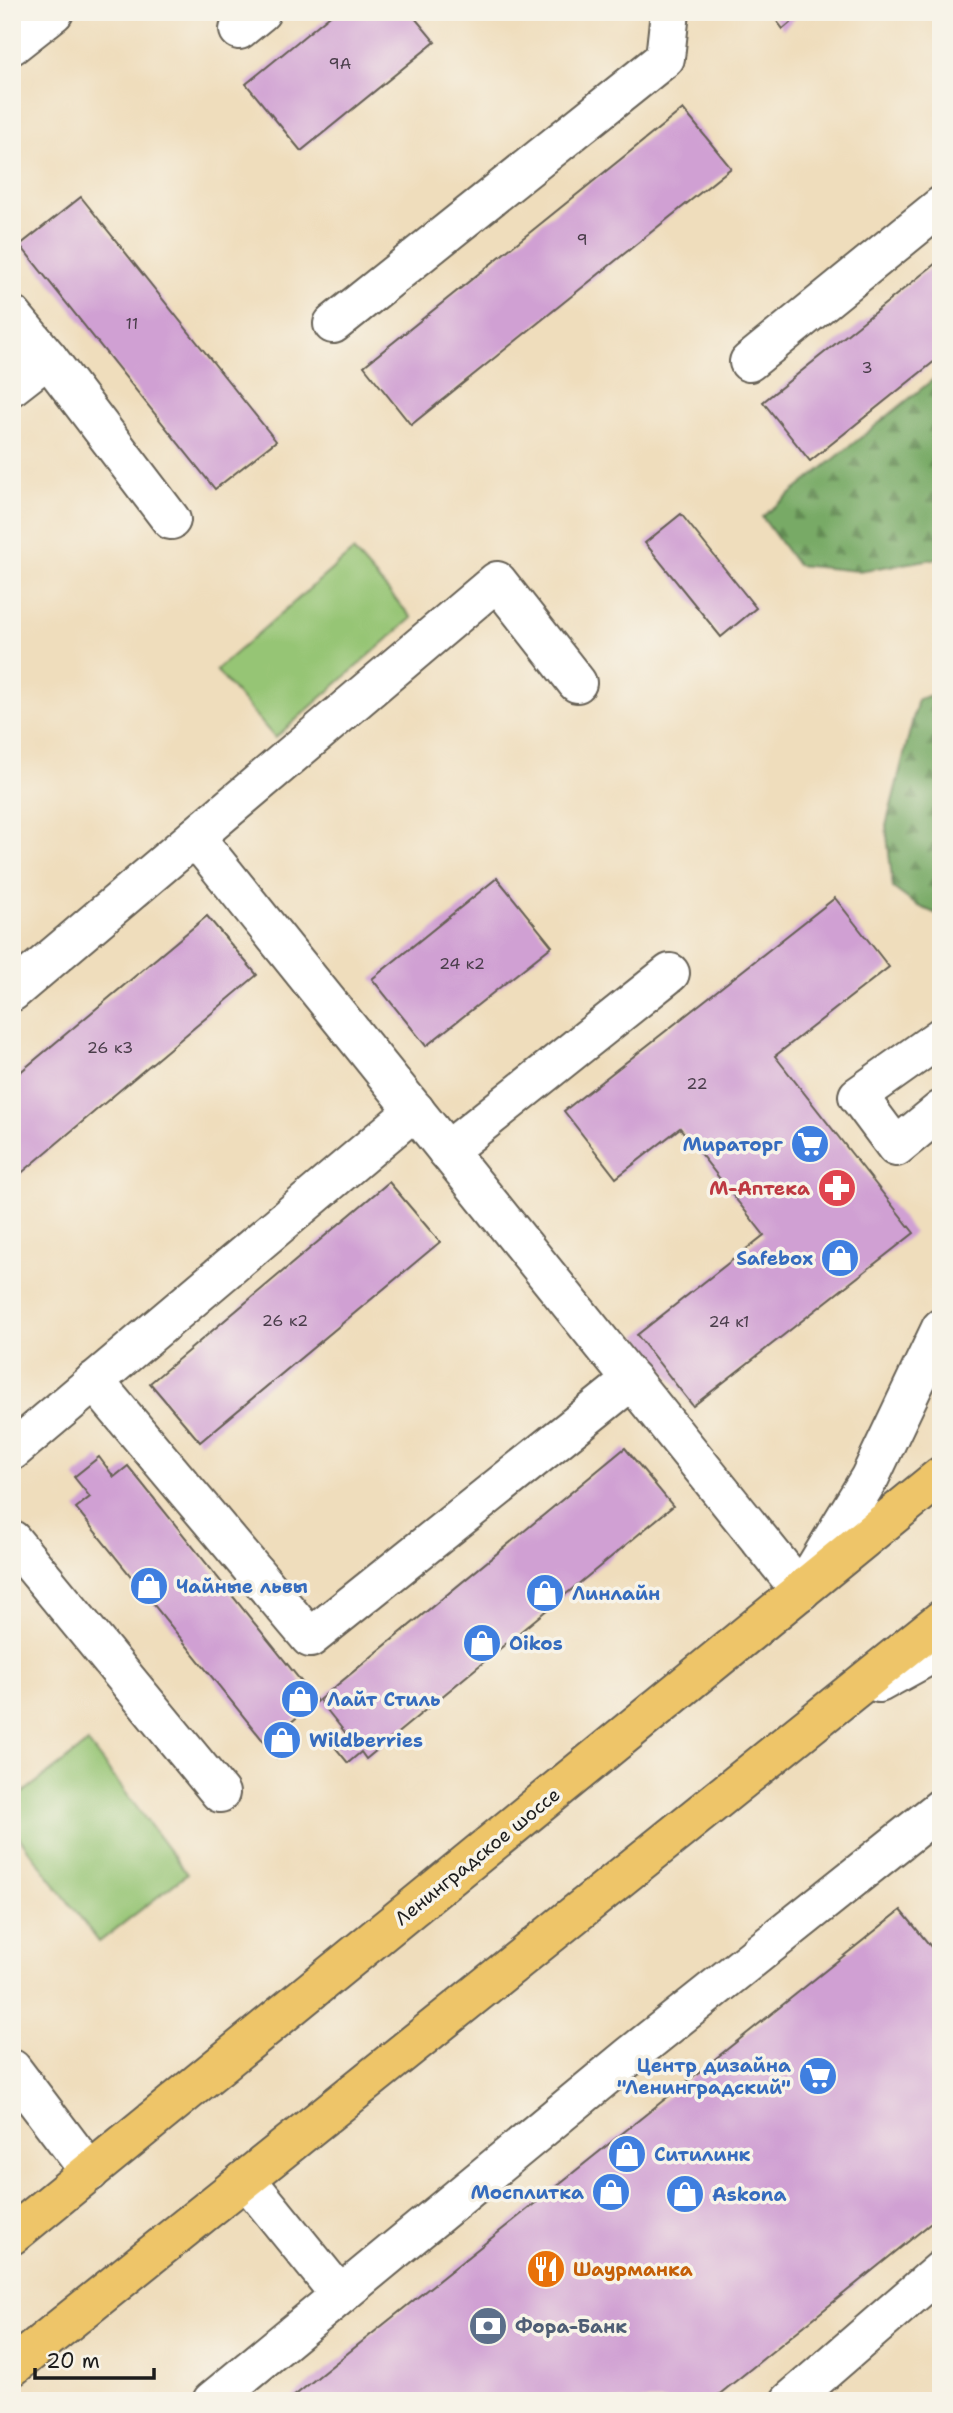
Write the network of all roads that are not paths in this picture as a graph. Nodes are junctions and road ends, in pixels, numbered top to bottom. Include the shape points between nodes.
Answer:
1 (54, 12) edge
2 (670, 12) edge
3 (12, 45) edge
4 (941, 206) edge
5 (12, 315) edge
6 (333, 324) dead end
7 (48, 358) junction
8 (749, 362) dead end
9 (12, 386) edge
10 (171, 520) dead end
11 (577, 683) dead end
12 (195, 837) junction
13 (670, 973) dead end
14 (12, 992) edge
15 (941, 1037) edge
16 (415, 1110) junction
17 (941, 1110) edge
18 (447, 1151) junction
19 (941, 1328) edge
20 (632, 1380) junction
21 (94, 1381) junction
22 (12, 1451) edge
23 (941, 1476) edge
24 (12, 1540) edge
25 (801, 1591) junction
26 (941, 1620) edge
27 (941, 1649) edge
28 (834, 1707) junction
29 (220, 1793) dead end
30 (941, 1808) edge
31 (12, 2069) edge
32 (90, 2172) junction
33 (246, 2179) junction
34 (12, 2235) edge
35 (941, 2270) edge
36 (340, 2295) junction
37 (12, 2367) edge
38 (212, 2401) edge
39 (790, 2401) edge

1 - 3 street
2 - 6 street via 665,58
4 - 8 street
5 - 7 street
7 - 9 street
7 - 10 street
11 - 12 street via 497,581
12 - 14 street
12 - 16 street
13 - 18 street
15 - 17 street via 858,1097 896,1146
16 - 18 street
16 - 21 street
18 - 20 street
19 - 25 street via 870,1478
20 - 21 street via 310,1638
20 - 25 street
21 - 22 street
23 - 25 main road, Ленинградское шоссе
24 - 29 street
25 - 32 main road, Ленинградское шоссе
26 - 28 main road
27 - 28 street
28 - 33 main road
30 - 36 street
31 - 32 street
32 - 34 main road, Ленинградское шоссе
33 - 36 street
33 - 37 main road
35 - 39 street
36 - 38 street

